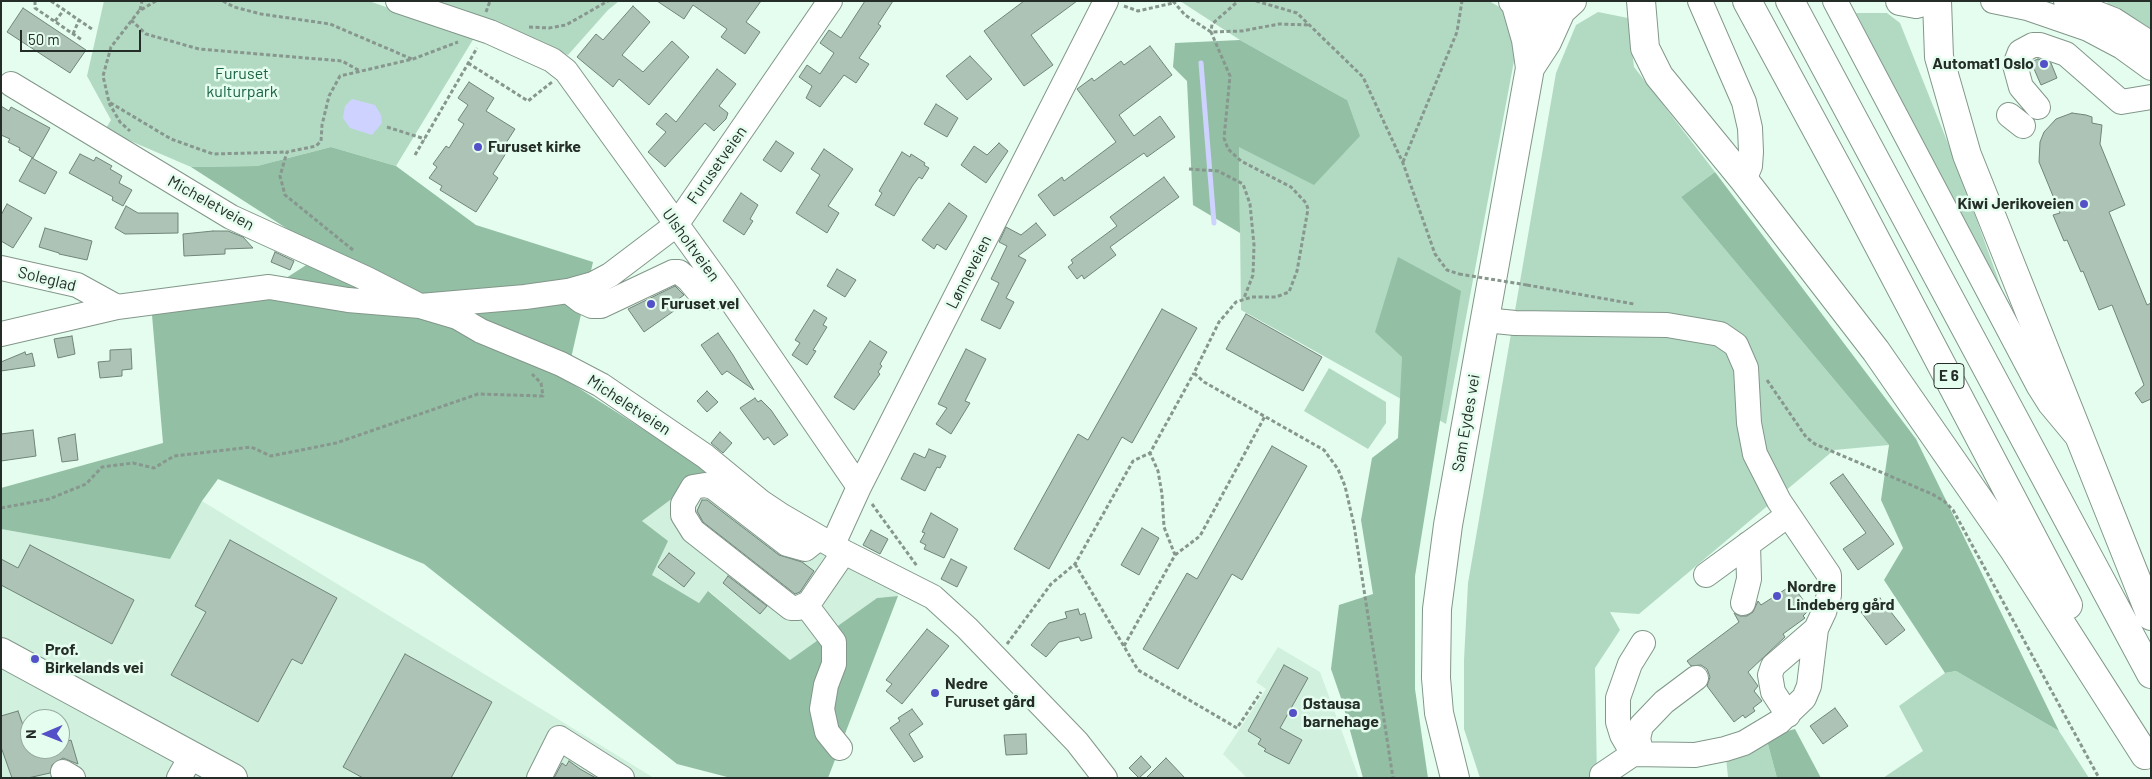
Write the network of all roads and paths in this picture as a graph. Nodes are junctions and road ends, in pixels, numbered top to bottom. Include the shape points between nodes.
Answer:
1 (36, 1) edge
2 (51, 1) edge
3 (142, 1) edge
4 (156, 1) edge
5 (223, 1) edge
6 (398, 1) edge
7 (608, 1) edge
8 (830, 1) edge
9 (1106, 1) edge
10 (1256, 1) edge
11 (1462, 1) edge
12 (1641, 1) edge
13 (1700, 1) edge
14 (1747, 1) edge
15 (1790, 1) edge
16 (1834, 1) edge
17 (1900, 1) edge
18 (1927, 1) edge
19 (1937, 1) edge
20 (1993, 1) edge
21 (2066, 1) edge
22 (1173, 2) edge
23 (1236, 3) dead end
24 (1514, 3) edge
25 (1567, 6) edge
26 (2095, 6) edge
27 (64, 10) junction
28 (140, 11) junction
29 (79, 20) junction
30 (131, 20) junction
31 (55, 22) junction
32 (1311, 25) junction
33 (521, 27) dead end
34 (92, 29) dead end
35 (490, 32) junction
36 (1211, 32) junction
37 (73, 34) junction
38 (82, 40) dead end
39 (459, 42) dead end
40 (2151, 44) edge
41 (413, 59) junction
42 (468, 63) junction
43 (1530, 68) junction
44 (2151, 68) edge
45 (361, 71) junction
46 (566, 71) junction
47 (11, 84) dead end
48 (2151, 97) edge
49 (2038, 107) dead end
50 (387, 127) dead end
51 (425, 139) junction
52 (287, 152) junction
53 (416, 156) dead end
54 (1403, 163) junction
55 (1189, 169) dead end
56 (1744, 180) junction
57 (676, 225) junction
58 (358, 254) dead end
59 (1, 268) edge
60 (1527, 285) dead end
61 (724, 290) junction
62 (568, 291) junction
63 (1244, 298) junction
64 (420, 306) junction
65 (117, 307) junction
66 (1484, 320) junction
67 (1, 334) edge
68 (525, 370) dead end
69 (1194, 374) junction
70 (1763, 375) dead end
71 (1265, 416) junction
72 (2080, 439) junction
73 (1150, 453) junction
74 (859, 487) junction
75 (1, 508) edge
76 (1788, 515) junction
77 (1748, 544) junction
78 (832, 545) junction
79 (1175, 555) junction
80 (1075, 564) junction
81 (1706, 575) dead end
82 (933, 598) junction
83 (1744, 603) dead end
84 (806, 605) junction
85 (2151, 616) edge
86 (1816, 629) junction
87 (1643, 643) dead end
88 (1124, 646) junction
89 (1, 652) edge
90 (995, 657) junction
91 (2151, 674) edge
92 (1696, 678) dead end
93 (1260, 692) dead end
94 (1788, 715) junction
95 (840, 748) dead end
96 (1637, 753) junction
97 (2148, 761) edge
98 (185, 767) edge
99 (1602, 775) dead end
100 (233, 778) edge
101 (539, 778) edge
102 (622, 778) edge
103 (1105, 778) edge
104 (1393, 778) edge
105 (1455, 778) edge
106 (2099, 778) edge

1 - 31 path via 35,8
2 - 27 path
3 - 28 path
4 - 28 path
5 - 41 path via 261,14 330,24
6 - 35 street, Ulsholtveien
7 - 33 path via 566,25
8 - 57 street, Furusetveien
9 - 22 path via 1138,11
9 - 74 street, Lønneveien
10 - 32 path via 1296,13
11 - 54 path via 1457,32
12 - 56 main road via 1645,48 1659,76
13 - 56 street via 1744,102 1751,152
14 - 97 main road, E 6 via 2003,478
15 - 91 main road, E 6
16 - 72 street via 2038,385 2062,420
17 - 18 main road via 1916,4
19 - 72 main road via 1939,57 1968,155
20 - 44 street via 2027,8 2088,28
21 - 26 street
22 - 36 path via 1185,15
23 - 36 path via 1212,24
24 - 25 main road via 1524,11 1542,16
24 - 43 main road, Sam Eydes vei via 1526,40
25 - 43 main road, Sam Eydes vei
26 - 40 street
27 - 29 path
27 - 31 path
28 - 30 path
29 - 34 path
29 - 37 path
30 - 45 path via 146,34 199,49 342,61
30 - 52 path via 111,47 106,61 103,76 109,102 171,139 213,154
31 - 37 path
32 - 36 path via 1279,24 1242,31
32 - 54 path via 1363,77
35 - 42 path
35 - 46 street, Ulsholtveien via 552,60
36 - 63 path via 1230,76 1224,138 1228,149 1241,161 1291,187 1308,209 1297,272 1289,292 1276,297
37 - 38 path
39 - 41 path
41 - 45 path
42 - 46 path via 528,101
42 - 51 path
43 - 66 main road, Sam Eydes vei
45 - 52 path via 340,76 329,96 321,141 316,146
46 - 57 street, Ulsholtveien
47 - 64 street, Micheletveien via 232,217
48 - 49 street via 2121,102 2066,54 2040,44 2020,52 2015,66 2021,87
50 - 51 path
51 - 53 path
52 - 58 path via 280,176 284,195
54 - 60 path, bridge via 1435,254 1447,270
55 - 63 path via 1218,171 1242,184 1250,204 1254,245 1253,275
56 - 97 main road via 1876,351 1944,447 2014,550
57 - 61 street, Ulsholtveien
57 - 62 street, Furusetveien via 610,276
59 - 65 street, Soleglad via 77,285
61 - 62 street via 714,297 703,297 689,280 679,272 673,272 601,306 581,301
61 - 74 street, Ulsholtveien
62 - 64 street, Furusetveien
63 - 69 path via 1236,302 1219,322
64 - 65 street, Micheletveien via 348,300 269,287
64 - 78 street, Micheletveien via 458,317 481,331 561,364 601,385 706,456 761,502
65 - 67 street, Micheletveien
66 - 76 street via 1667,325 1720,334 1736,345 1745,360 1751,439 1766,477
66 - 105 main road, Sam Eydes vei via 1437,609 1439,713
68 - 75 path via 541,383 543,396 478,394 336,443 271,456 251,447 174,456 154,468 132,463 102,467 86,484 49,499
69 - 71 path
69 - 73 path
70 - 106 path via 1806,437 1815,444 1932,494 1953,510
71 - 79 path via 1200,536
71 - 104 path via 1324,450 1338,469 1345,486 1354,525
72 - 85 main road
73 - 79 path via 1158,471 1164,527
73 - 80 path via 1133,461
74 - 78 street, Lønneveien
74 - 82 path via 922,574
76 - 77 street
76 - 86 street via 1829,575 1829,595
77 - 81 street
77 - 83 street via 1749,579
78 - 82 street, Micheletveien
78 - 84 street
78 - 84 street via 805,549 793,547 706,485 692,487 682,504 683,515 693,531 790,608
79 - 88 path
80 - 88 path
80 - 90 path via 1051,584
82 - 90 street, Micheletveien
84 - 95 street via 834,642 834,664 822,709 827,732
86 - 94 street via 1809,686 1804,698
86 - 94 street via 1773,666 1770,675 1773,692
87 - 96 street via 1630,664 1618,698 1618,722 1622,735
88 - 93 path via 1138,670 1237,728
89 - 98 main road
90 - 103 street, Micheletveien via 1077,742
92 - 96 street via 1664,702 1640,726
94 - 96 street via 1766,731 1725,749 1695,755
96 - 99 street
98 - 100 main road
101 - 102 street via 559,738

